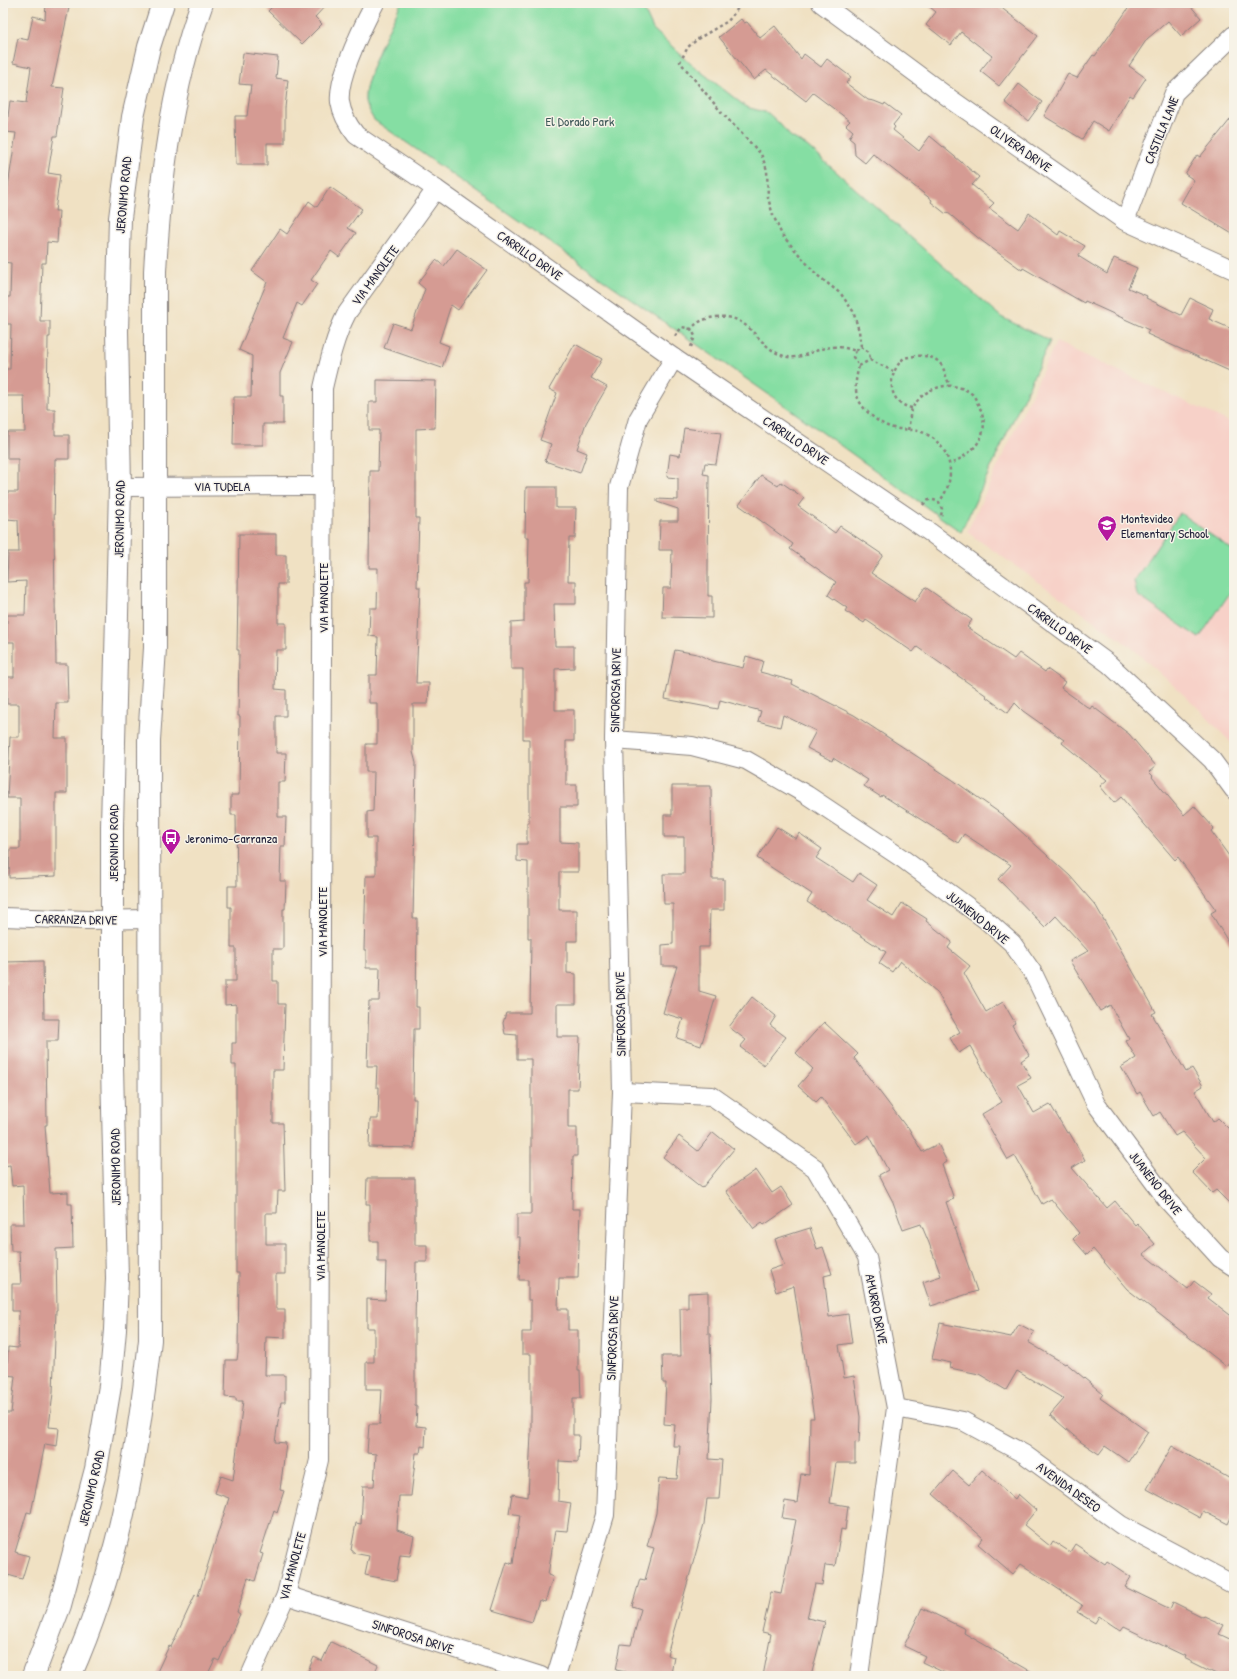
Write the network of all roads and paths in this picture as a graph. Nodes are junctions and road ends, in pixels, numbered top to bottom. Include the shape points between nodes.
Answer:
1 (162, 3) edge
2 (202, 3) edge
3 (375, 3) edge
4 (745, 3) edge
5 (821, 3) edge
6 (1234, 35) edge
7 (436, 189) junction
8 (1125, 221) junction
9 (1234, 270) edge
10 (861, 346) junction
11 (856, 351) junction
12 (678, 360) junction
13 (870, 360) junction
14 (859, 366) junction
15 (893, 371) junction
16 (952, 387) junction
17 (912, 408) junction
18 (908, 430) junction
19 (950, 464) junction
20 (324, 486) junction
21 (120, 487) junction
22 (156, 488) junction
23 (931, 533) junction
24 (614, 740) junction
25 (1234, 790) edge
26 (3, 916) edge
27 (149, 919) junction
28 (113, 920) junction
29 (622, 1092) junction
30 (1234, 1267) edge
31 (896, 1408) junction
32 (1234, 1585) edge
33 (286, 1595) junction
34 (33, 1676) edge
35 (70, 1676) edge
36 (250, 1676) edge
37 (541, 1676) edge
38 (556, 1676) edge
39 (859, 1676) edge

1 - 21 main road, JERONIMO ROAD via 133,117 120,218 117,331
2 - 22 main road via 178,84 165,152 158,219 155,272
3 - 7 street, CARRILLO DRIVE via 344,75 340,90 342,111 347,124 356,135
4 - 10 path via 728,21 688,47 680,62 722,113 761,154 767,170 768,198 782,235 818,275 841,294 853,311
5 - 8 street, OLIVERA DRIVE via 952,100
6 - 8 street, CASTILLA LANE via 1174,93
7 - 12 street, CARRILLO DRIVE
7 - 20 street, VIA MANOLETE via 342,323 331,354 324,388
8 - 9 street, OLIVERA DRIVE
10 - 11 path
10 - 13 path via 869,352
11 - 12 path via 831,347 803,357 788,357 767,346 745,324 735,319 720,317 697,322 691,329 695,341
11 - 14 path via 853,357
12 - 23 street, CARRILLO DRIVE
12 - 24 street, SINFOROSA DRIVE via 638,418 619,487
13 - 14 path
13 - 15 path
14 - 18 path via 856,392 868,413 890,427
15 - 16 path via 904,358 924,355 941,365
15 - 17 path via 892,391 900,404
16 - 17 path via 936,387 923,394
16 - 19 path via 971,394 982,415 984,429 979,443
17 - 18 path
18 - 19 path via 926,434 935,440
19 - 23 path via 949,486 939,502 942,514
20 - 22 street, VIA TUDELA
20 - 33 street, VIA MANOLETE via 319,1460
21 - 22 street, VIA TUDELA
21 - 28 main road, JERONIMO ROAD via 112,827
22 - 27 main road via 155,648 149,740
23 - 25 street, CARRILLO DRIVE via 1109,664 1212,760
24 - 29 street, SINFOROSA DRIVE
24 - 30 street, JUANENO DRIVE via 692,746 746,760 820,804 903,859 986,920 1012,943 1033,973 1096,1104 1168,1201 1220,1258
26 - 28 street, CARRANZA DRIVE
27 - 28 street, CARRANZA DRIVE
27 - 35 main road via 149,1348 139,1435 126,1503 100,1598
28 - 34 main road, JERONIMO ROAD via 112,1067 117,1278 110,1386 96,1469 78,1542 60,1605
29 - 31 street, AMURRO DRIVE via 712,1096 815,1168 867,1257
29 - 38 street, SINFOROSA DRIVE via 605,1515
31 - 32 street, AVENIDA DESEO via 963,1421 1024,1454 1121,1525
31 - 39 street, AMURRO DRIVE
33 - 36 street, VIA MANOLETE
33 - 37 street, SINFOROSA DRIVE

